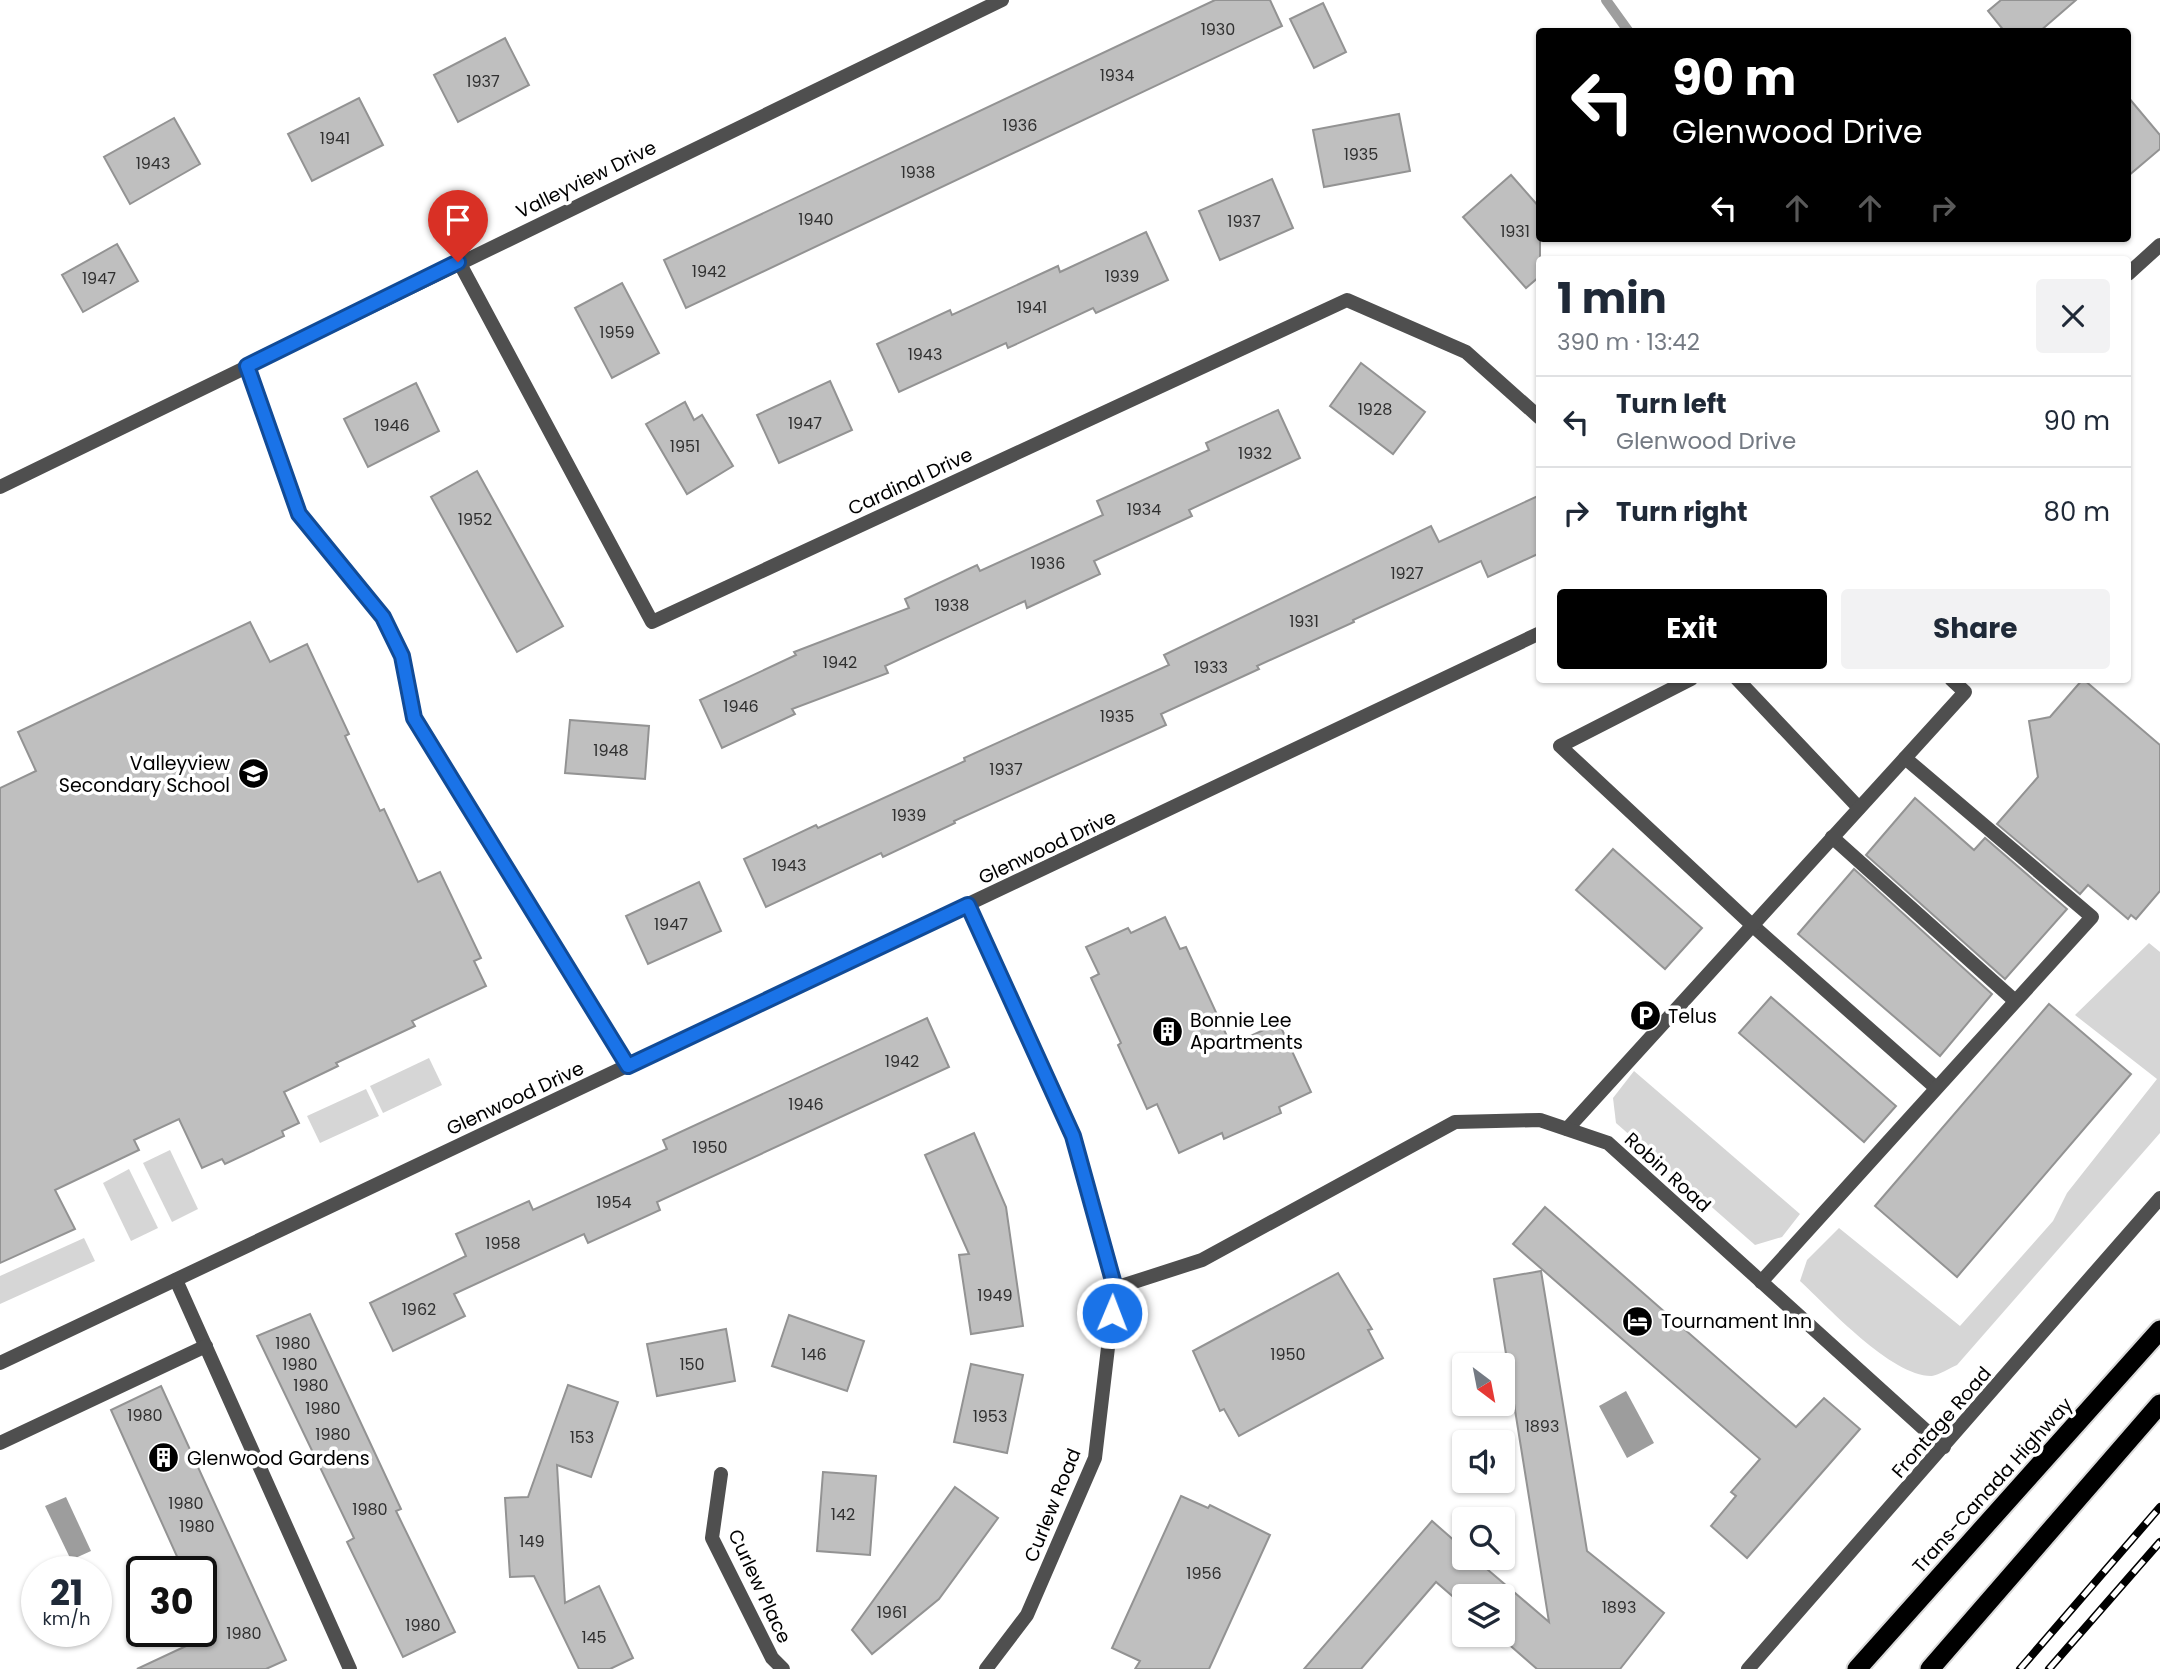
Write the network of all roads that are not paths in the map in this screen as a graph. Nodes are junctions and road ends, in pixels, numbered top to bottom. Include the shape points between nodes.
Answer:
1 (1002, 0) edge
2 (2160, 245) edge
3 (458, 262) junction
4 (2131, 271) edge
5 (247, 366) junction
6 (1536, 414) edge
7 (0, 486) edge
8 (1536, 636) edge
9 (1683, 683) edge
10 (1741, 683) edge
11 (1955, 683) edge
12 (1905, 758) junction
13 (1859, 807) junction
14 (1832, 838) junction
15 (968, 905) junction
16 (1752, 925) junction
17 (2014, 1000) junction
18 (628, 1066) junction
19 (1935, 1087) junction
20 (1567, 1129) junction
21 (2160, 1198) edge
22 (176, 1280) junction
23 (1761, 1282) junction
24 (1115, 1288) junction
25 (2160, 1330) edge
26 (206, 1346) junction
27 (0, 1363) edge
28 (2160, 1404) edge
29 (0, 1443) edge
30 (1944, 1447) junction
31 (721, 1474) dead end
32 (350, 1669) edge
33 (783, 1669) edge
34 (986, 1669) edge
35 (1748, 1669) edge
36 (1857, 1669) edge
37 (1930, 1669) edge

1 - 3 street, Valleyview Drive
2 - 4 street
3 - 5 street, Valleyview Drive
3 - 6 street, Cardinal Drive via 652,622 1347,300 1466,352
5 - 7 street, Valleyview Drive
5 - 18 street via 299,514 383,617 402,656 414,718
8 - 15 street, Glenwood Drive
9 - 16 street via 1560,746
10 - 13 street
11 - 12 street via 1965,692
12 - 13 street
12 - 17 street via 2092,917
13 - 14 street
14 - 16 street
14 - 17 street
15 - 18 street, Glenwood Drive
15 - 24 street, Curlew Road via 1073,1136
16 - 19 street
16 - 20 street
17 - 19 street
18 - 22 street, Glenwood Drive
19 - 23 street
20 - 23 street, Robin Road via 1608,1143
20 - 24 street, Robin Road via 1540,1120 1455,1122 1202,1260
21 - 30 street, Frontage Road
22 - 26 street
22 - 27 street, Glenwood Drive
23 - 30 street, Robin Road
24 - 34 street, Curlew Road via 1095,1458 1027,1615
25 - 36 highway, Trans-Canada Highway
26 - 29 street
26 - 32 street
28 - 37 highway
30 - 35 street, Frontage Road
31 - 33 street, Curlew Place via 712,1538 772,1658

